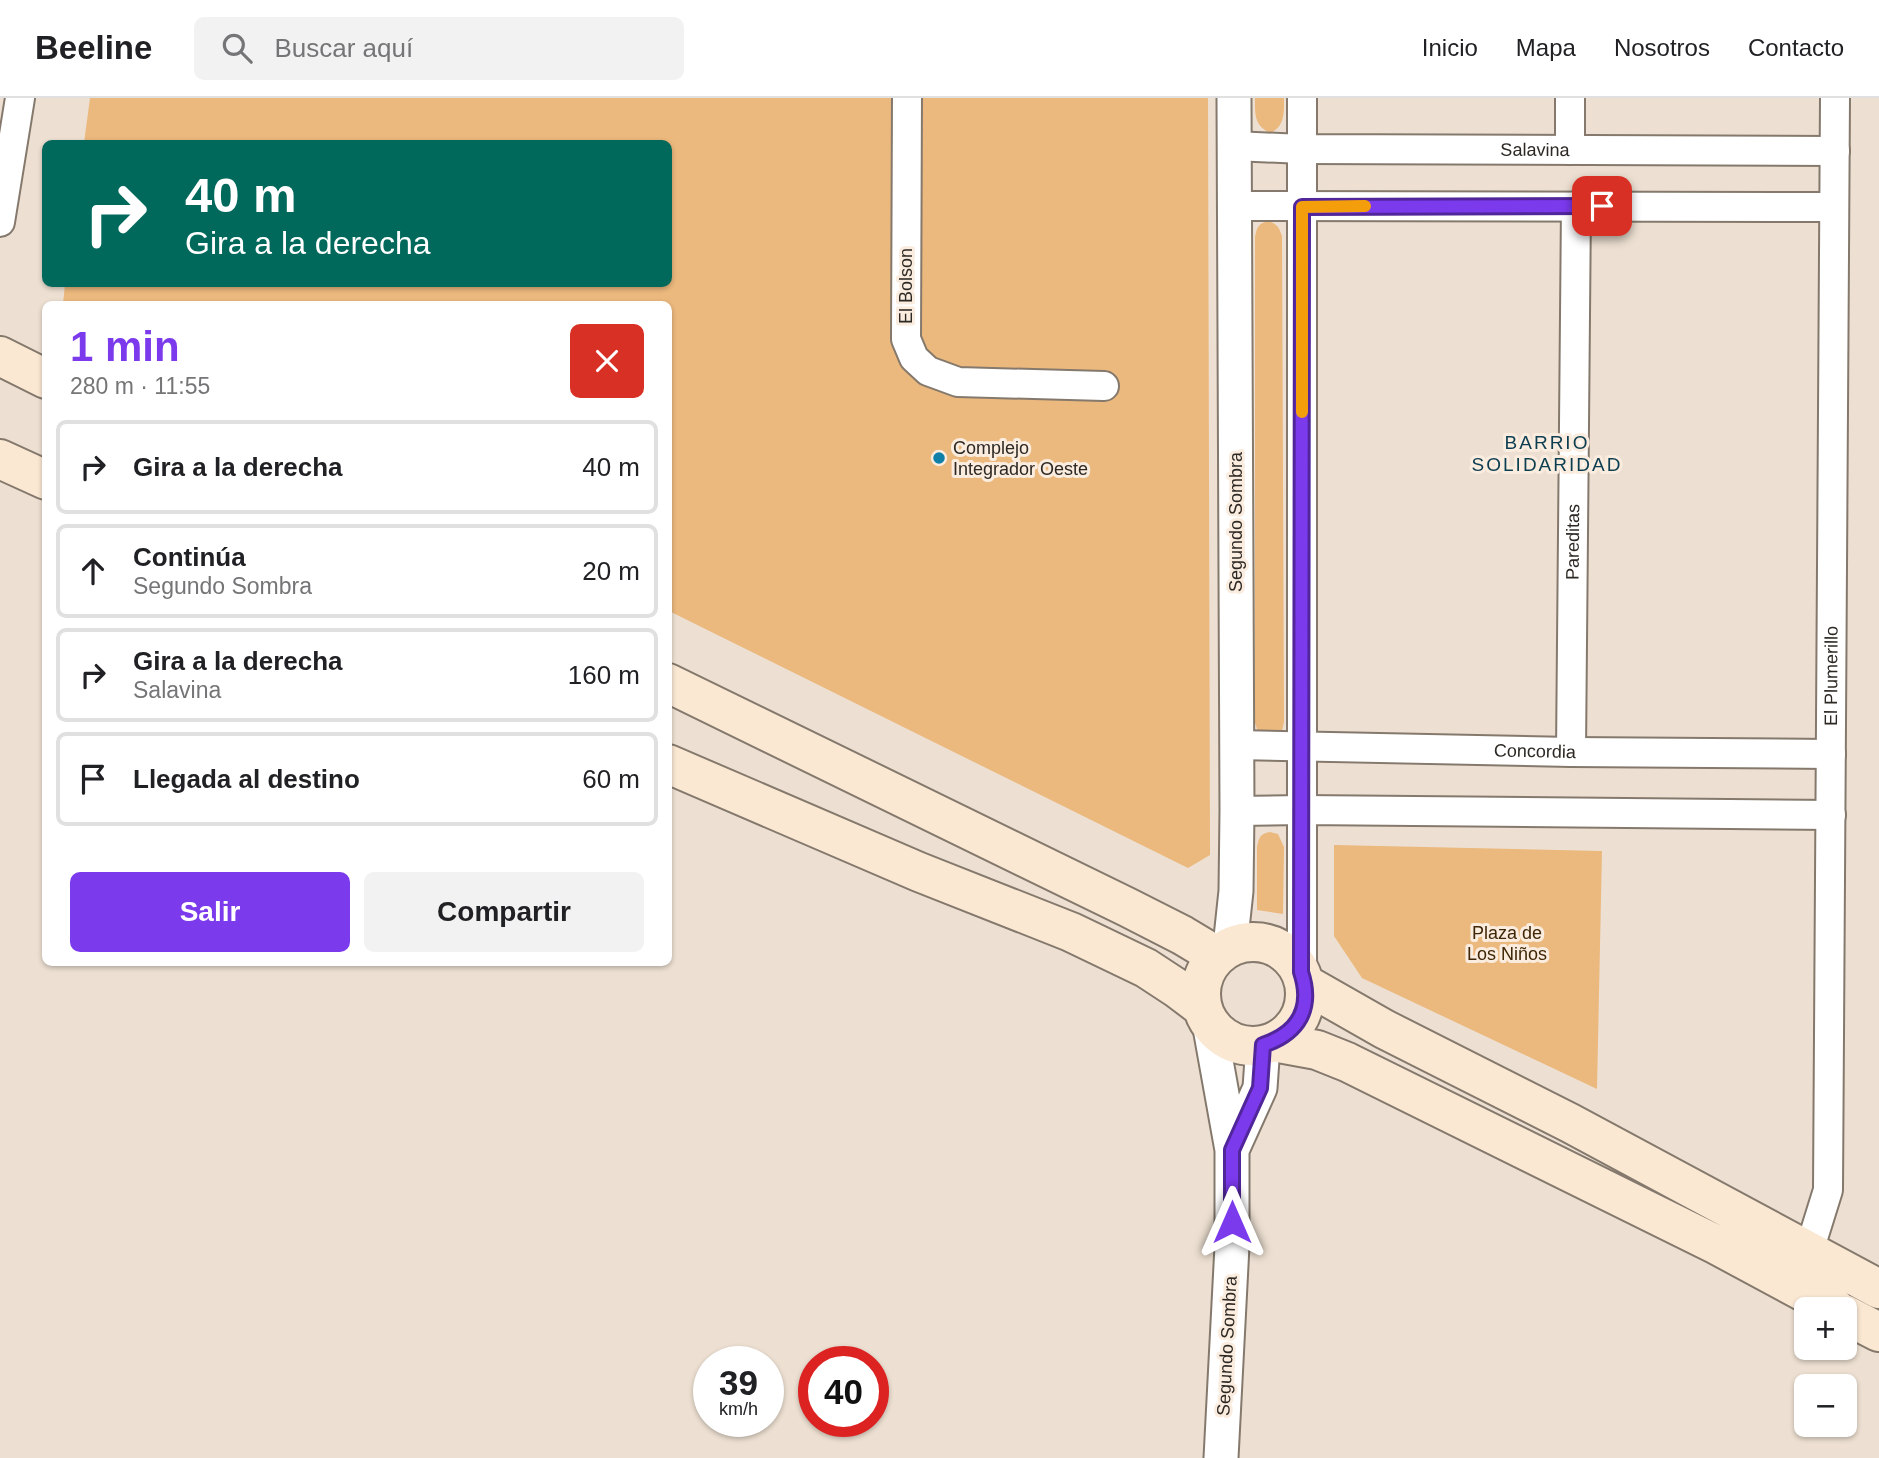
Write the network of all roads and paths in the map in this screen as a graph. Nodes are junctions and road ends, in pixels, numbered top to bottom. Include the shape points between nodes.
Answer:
1 (20, 98) edge
2 (907, 98) edge
3 (1234, 98) edge
4 (1302, 98) edge
5 (1570, 98) edge
6 (1835, 98) edge
7 (1234, 146) junction
8 (1302, 149) junction
9 (1570, 150) junction
10 (1835, 150) junction
11 (1234, 206) junction
12 (1576, 206) junction
13 (1302, 207) junction
14 (1834, 207) junction
15 (0, 222) edge
16 (0, 356) edge
17 (42, 377) edge
18 (1104, 386) dead end
19 (0, 459) edge
20 (42, 478) edge
21 (672, 685) edge
22 (1237, 745) junction
23 (1302, 745) junction
24 (1572, 752) junction
25 (1831, 754) junction
26 (672, 766) edge
27 (1302, 810) junction
28 (1237, 811) junction
29 (1830, 815) junction
30 (1224, 951) junction
31 (1303, 978) junction
32 (1206, 1015) junction
33 (1268, 1044) junction
34 (1232, 1150) junction
35 (1809, 1251) junction
36 (1879, 1289) edge
37 (1813, 1297) edge
38 (1857, 1321) edge
39 (1879, 1332) edge
40 (1221, 1458) edge

1 - 15 street
2 - 18 street, El Bolson via 906,340 914,358 928,371 958,382
3 - 7 street, Segundo Sombra
4 - 8 street
5 - 9 street
6 - 10 street, El Plumerillo
7 - 8 street, Salavina
7 - 11 street, Segundo Sombra
8 - 9 street, Salavina
8 - 13 street
9 - 10 street, Salavina
10 - 14 street, El Plumerillo
11 - 13 street
11 - 22 street, Segundo Sombra
12 - 13 street
12 - 14 street
12 - 24 street, Pareditas
13 - 23 street
14 - 25 street, El Plumerillo
16 - 17 main road
19 - 20 main road
21 - 30 main road via 1182,935
22 - 23 street, Concordia
22 - 28 street, Segundo Sombra
23 - 24 street, Concordia
23 - 27 street
24 - 25 street, Concordia
25 - 29 street, El Plumerillo
26 - 32 main road via 1070,932 1146,968
27 - 28 street
27 - 29 street
27 - 31 street
28 - 30 street, Segundo Sombra via 1236,891
29 - 35 street, El Plumerillo via 1828,1190
30 - 31 main road via 1247,941 1265,942 1295,961
30 - 32 main road via 1203,979
31 - 33 main road via 1306,1000 1301,1016 1292,1030
31 - 35 main road via 1384,1029
32 - 33 main road via 1219,1034 1232,1042
32 - 34 street, Segundo Sombra
33 - 34 street, Segundo Sombra via 1260,1088
33 - 37 main road via 1317,1050 1347,1062
34 - 40 street, Segundo Sombra
35 - 36 main road
38 - 39 main road

